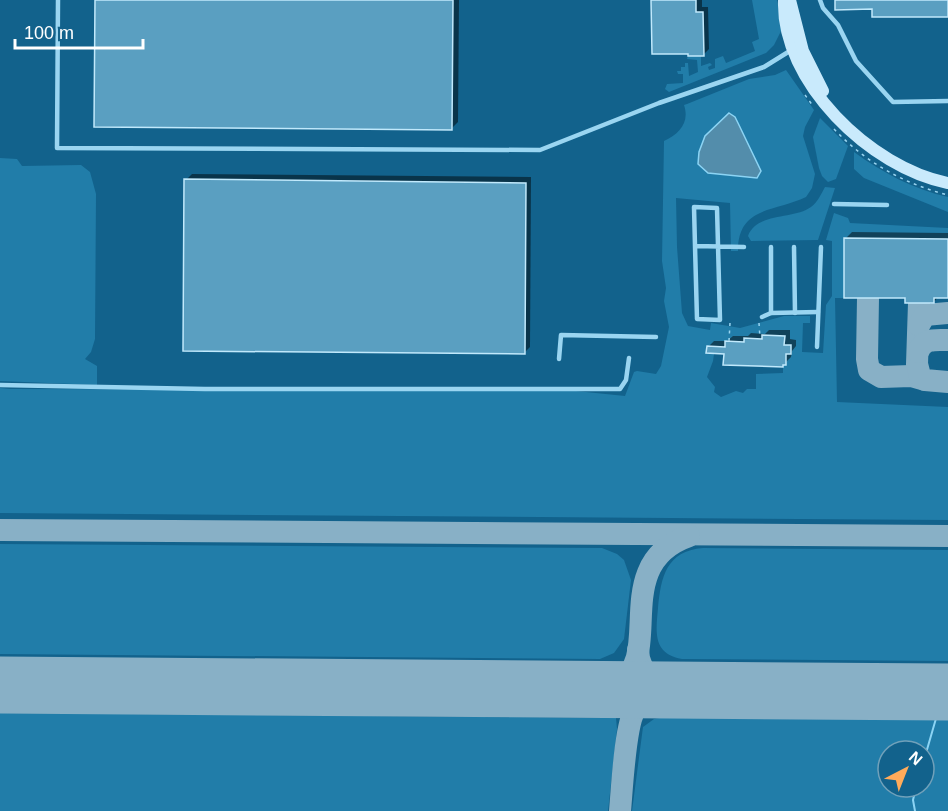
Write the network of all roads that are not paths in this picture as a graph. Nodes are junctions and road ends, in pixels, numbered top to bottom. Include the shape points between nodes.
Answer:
1 (58, 0) edge
2 (784, 0) edge
3 (790, 0) edge
4 (820, 0) edge
5 (797, 44) junction
6 (948, 101) edge
7 (948, 183) edge
8 (834, 204) dead end
9 (887, 205) dead end
10 (694, 246) junction
11 (718, 246) junction
12 (744, 247) dead end
13 (771, 247) dead end
14 (794, 247) dead end
15 (821, 247) dead end
16 (818, 312) junction
17 (771, 313) junction
18 (795, 313) junction
19 (760, 318) road end
20 (657, 337) dead end
21 (817, 346) dead end
22 (629, 358) dead end
23 (559, 359) dead end
24 (0, 386) edge

1 - 5 lane via 57,148 540,150 658,103 764,67
2 - 5 street via 783,15
3 - 5 street
4 - 6 lane via 856,61 892,102
5 - 7 street via 799,67 813,89 856,136 894,163
8 - 9 lane
10 - 11 lane
10 - 11 lane via 694,207 717,208
10 - 11 lane via 697,319 720,320
11 - 12 lane
13 - 17 lane
14 - 18 lane
15 - 16 lane
16 - 18 lane
16 - 21 lane
17 - 18 lane
17 - 19 lane
20 - 23 lane via 561,335
22 - 24 lane via 626,380 620,389

